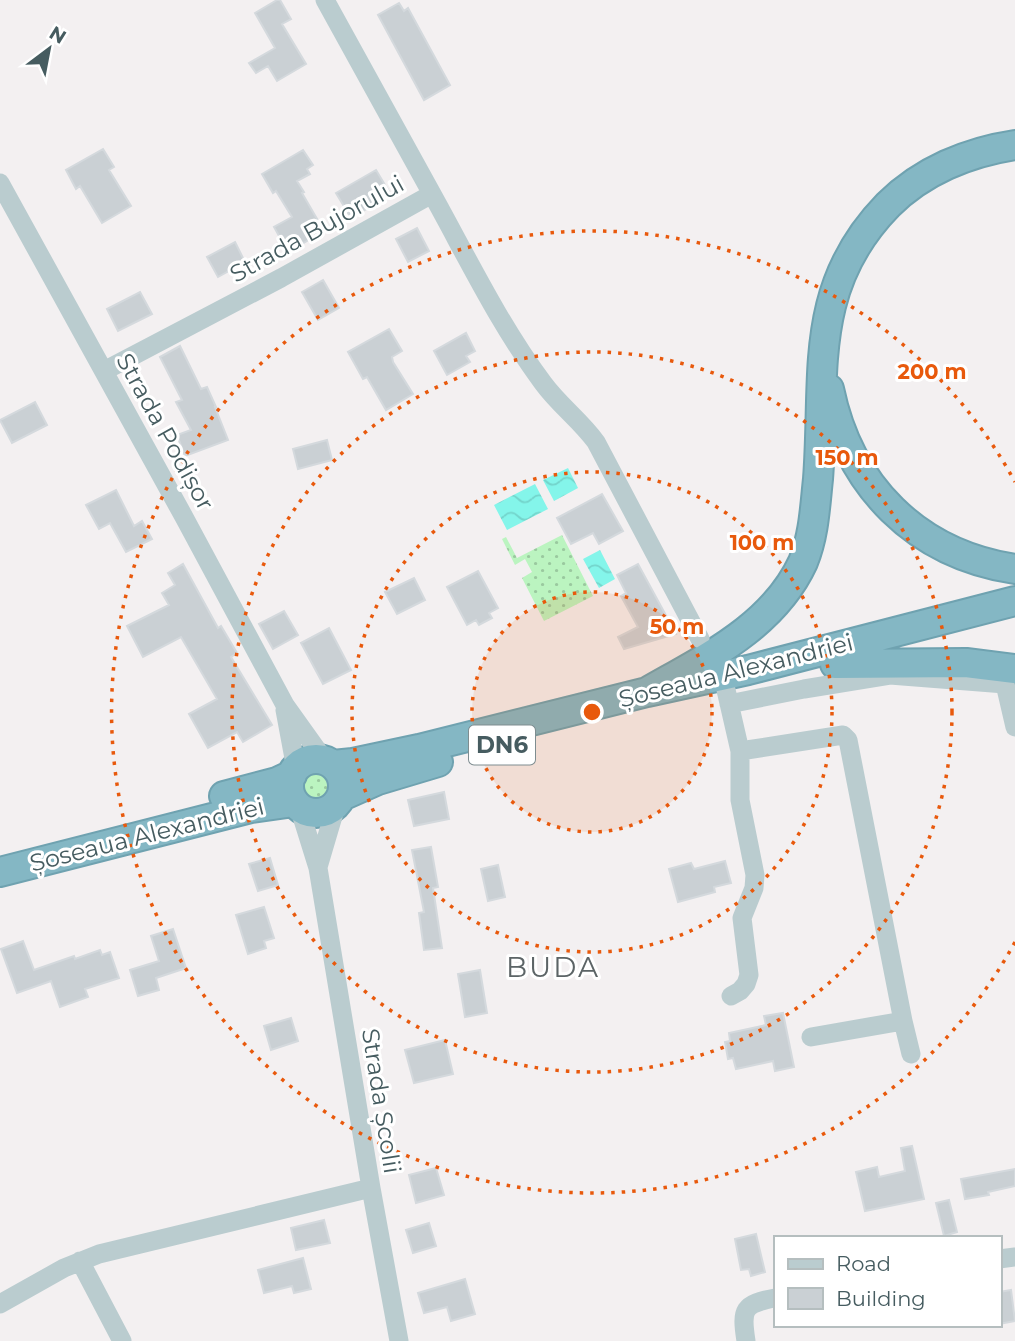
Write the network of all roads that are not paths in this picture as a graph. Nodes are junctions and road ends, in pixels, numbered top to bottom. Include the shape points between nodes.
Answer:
1 (325, 0) edge
2 (1015, 145) edge
3 (0, 183) edge
4 (432, 194) junction
5 (823, 358) junction
6 (104, 371) junction
7 (1015, 569) edge
8 (1015, 601) edge
9 (1015, 618) edge
10 (700, 639) dead end
11 (835, 664) junction
12 (1015, 669) edge
13 (647, 692) junction
14 (728, 697) junction
15 (285, 705) junction
16 (1015, 727) edge
17 (740, 751) junction
18 (329, 763) junction
19 (295, 788) junction
20 (339, 801) junction
21 (0, 853) edge
22 (318, 868) junction
23 (0, 872) edge
24 (731, 996) dead end
25 (903, 1021) junction
26 (811, 1037) dead end
27 (911, 1054) dead end
28 (371, 1188) junction
29 (80, 1261) junction
30 (774, 1298) edge
31 (0, 1304) edge
32 (122, 1341) edge
33 (399, 1341) edge
34 (746, 1341) edge

1 - 4 street, Strada Bujorului
2 - 5 highway via 976,153 935,170 874,220 835,287
3 - 6 street, Strada Podișor
4 - 6 street, Strada Bujorului
4 - 10 street via 512,339 556,400 596,442
5 - 7 highway via 850,452 888,506 942,547
5 - 13 highway via 814,522 802,564 781,596 738,638
6 - 15 street, Strada Podișor
8 - 13 highway, Șoseaua Alexandriei / DN6
9 - 11 highway, Șoseaua Alexandriei / DN6
11 - 12 highway via 966,663
11 - 14 highway, Șoseaua Alexandriei / DN6
13 - 18 highway, Șoseaua Alexandriei / DN6 via 419,749 353,763
14 - 16 street via 890,675 1005,684
14 - 17 street
14 - 20 highway, Șoseaua Alexandriei / DN6 via 557,731 437,762 378,780
15 - 18 street, Strada Podișor
15 - 19 street, Strada Podișor
17 - 24 street via 740,800 755,875 742,918 749,975 746,985
17 - 25 street via 846,737
18 - 19 highway, Șoseaua Alexandriei / DN6 via 310,760
18 - 20 highway via 342,779
19 - 20 highway, Șoseaua Alexandriei / DN6 via 307,812 327,811
19 - 21 highway, Șoseaua Alexandriei / DN6 via 277,782
19 - 22 street, Strada Școlii
19 - 23 highway, Șoseaua Alexandriei / DN6 via 251,808
20 - 22 street, Strada Școlii
22 - 28 street, Strada Școlii
25 - 26 street
25 - 27 street
28 - 29 street
28 - 33 street, Strada Școlii
29 - 31 street
29 - 32 street
30 - 34 street via 748,1307 743,1324

